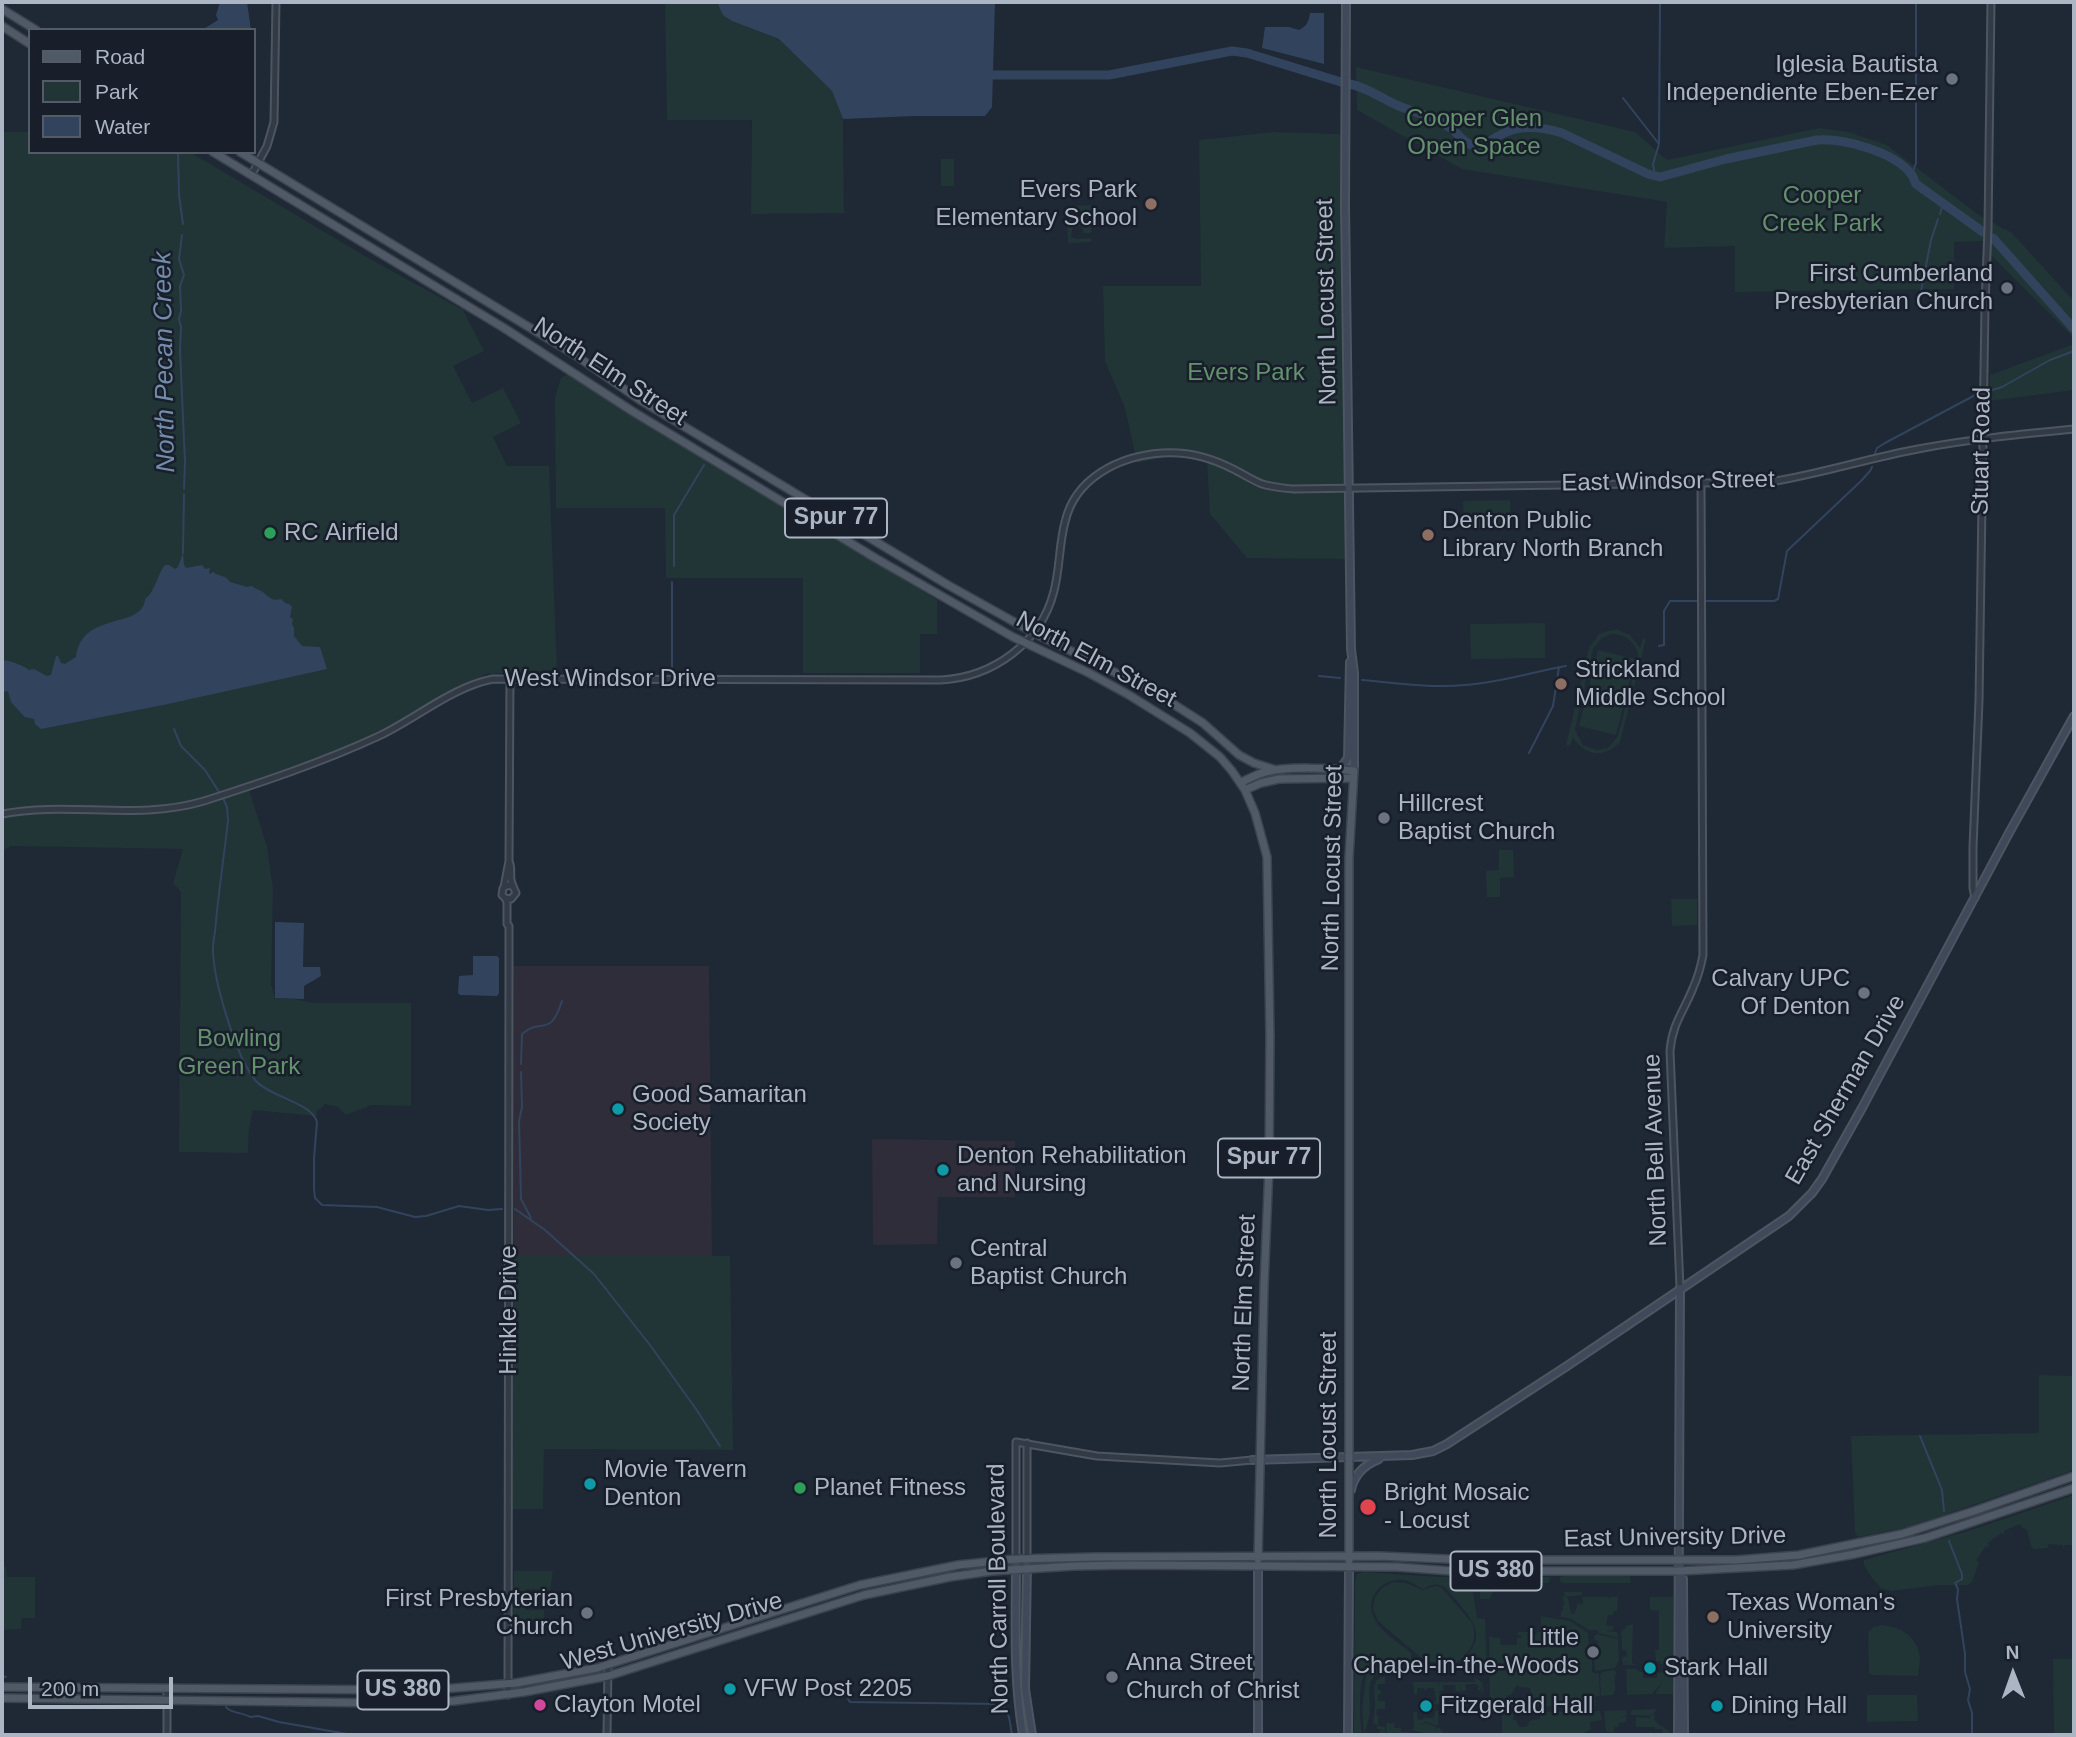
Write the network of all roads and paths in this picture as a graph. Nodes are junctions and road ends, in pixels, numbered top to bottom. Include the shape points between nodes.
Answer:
1 (275, 2) edge
2 (1346, 2) edge
3 (1991, 2) edge
4 (2, 9) edge
5 (2, 26) edge
6 (33, 28) edge
7 (28, 43) edge
8 (217, 154) edge
9 (243, 154) edge
10 (258, 163) junction
11 (252, 174) junction
12 (2074, 429) edge
13 (1983, 439) junction
14 (1702, 481) junction
15 (1350, 487) junction
16 (1034, 633) junction
17 (1025, 644) junction
18 (1351, 649) junction
19 (510, 678) junction
20 (2074, 716) edge
21 (1340, 769) junction
22 (1276, 770) junction
23 (1353, 775) junction
24 (1242, 787) junction
25 (2, 814) edge
26 (509, 861) junction
27 (504, 887) junction
28 (513, 887) junction
29 (505, 898) junction
30 (512, 898) junction
31 (1975, 900) junction
32 (509, 926) junction
33 (1680, 1288) junction
34 (1027, 1443) junction
35 (1388, 1456) junction
36 (1349, 1457) junction
37 (1256, 1460) junction
38 (2074, 1476) edge
39 (2074, 1488) edge
40 (1027, 1497) junction
41 (1016, 1502) junction
42 (1349, 1506) junction
43 (1258, 1557) junction
44 (1349, 1557) junction
45 (1016, 1559) junction
46 (1027, 1559) junction
47 (1680, 1561) junction
48 (1027, 1567) junction
49 (1258, 1567) junction
50 (1349, 1567) junction
51 (1016, 1568) junction
52 (1680, 1571) junction
53 (608, 1665) junction
54 (608, 1676) junction
55 (508, 1684) junction
56 (2, 1687) edge
57 (167, 1689) junction
58 (508, 1695) junction
59 (2, 1698) edge
60 (167, 1701) junction
61 (167, 1735) edge
62 (607, 1735) edge
63 (1023, 1735) edge
64 (1032, 1735) edge
65 (1258, 1735) edge
66 (1348, 1735) edge
67 (1678, 1735) edge
68 (1684, 1735) edge

1 - 10 street via 274,122
2 - 15 main road, North Locust Street
3 - 13 street, Stuart Road
4 - 6 main road
5 - 7 main road
8 - 11 main road, North Elm Street / Spur 77
9 - 10 main road, North Elm Street / Spur 77
10 - 11 street
10 - 16 main road, North Elm Street / Spur 77 via 575,355 651,407
11 - 17 main road, North Elm Street / Spur 77 via 742,479
12 - 13 street, East Windsor Street
13 - 14 street, East Windsor Street via 1916,449 1781,480
13 - 31 street, Stuart Road
14 - 15 street, East Windsor Street
14 - 33 street, North Bell Avenue via 1703,955 1672,1032 1670,1051
15 - 16 street, West Windsor Drive via 1275,487 1209,458 1183,452 1122,462 1098,473 1080,490 1066,518 1054,591
15 - 18 main road, North Locust Street
16 - 17 street, West Windsor Drive
16 - 22 main road, North Elm Street / Spur 77 via 1153,691 1203,723 1239,755
17 - 19 street, West Windsor Drive via 978,673 948,679
17 - 24 main road, North Elm Street / Spur 77 via 1110,684 1190,733 1220,757
18 - 21 main road via 1348,758
18 - 23 main road, North Locust Street
19 - 25 street, West Windsor Drive via 477,683 335,756 191,804 146,811
19 - 26 street
20 - 31 main road, East Sherman Drive
21 - 22 main road, Spur 77
21 - 23 main road, Spur 77
22 - 24 main road via 1264,772
23 - 24 main road via 1279,779
23 - 36 main road, North Locust Street / Spur 77 via 1349,858
24 - 37 main road, North Elm Street / Spur 77 via 1263,838 1267,870 1269,1167
26 - 27 street
26 - 28 street
27 - 28 street
27 - 29 street
28 - 30 street via 516,893
29 - 30 street
29 - 32 street, Hinkle Drive
30 - 32 street, Hinkle Drive
31 - 33 main road, East Sherman Drive via 1812,1193 1777,1225
32 - 55 street, Hinkle Drive
33 - 35 main road, East Sherman Drive via 1460,1438 1433,1451
33 - 47 main road, North Bell Avenue
34 - 37 street via 1097,1456 1220,1463
34 - 40 street, North Carroll Boulevard
34 - 41 street, North Carroll Boulevard via 1016,1442
35 - 36 main road, East Sherman Drive
35 - 42 main road via 1358,1473
36 - 37 main road, East Sherman Drive
36 - 42 main road, North Locust Street / Spur 77
37 - 43 main road, North Elm Street / Spur 77
38 - 47 main road, East University Drive / US 380 via 1902,1534 1852,1545 1799,1555
39 - 52 main road, East University Drive / US 380 via 1925,1538 1854,1554 1793,1565
40 - 41 street
40 - 46 street, North Carroll Boulevard
41 - 45 street, North Carroll Boulevard
42 - 44 main road, North Locust Street / Spur 77
43 - 44 main road, West University Drive / US 380
43 - 46 main road, West University Drive / US 380
43 - 49 main road, North Elm Street / Spur 77
44 - 47 main road, East University Drive / US 380
44 - 50 main road, North Locust Street / Spur 77
45 - 46 main road, West University Drive / US 380
45 - 51 main road, North Carroll Boulevard
45 - 53 main road, West University Drive / US 380 via 958,1565 860,1585
46 - 48 main road, North Carroll Boulevard
47 - 52 main road, North Bell Avenue
48 - 49 main road, West University Drive / US 380
48 - 51 main road, West University Drive / US 380
48 - 64 main road, North Carroll Boulevard via 1026,1689
49 - 50 main road, West University Drive / US 380
49 - 65 main road, North Elm Street
50 - 52 main road, East University Drive / US 380
50 - 66 main road, North Locust Street
51 - 54 main road, West University Drive / US 380 via 864,1595
51 - 63 main road, North Carroll Boulevard via 1016,1663
52 - 67 main road, North Bell Avenue
52 - 68 main road, North Bell Avenue
53 - 54 street
53 - 55 main road, West University Drive / US 380
54 - 58 main road, West University Drive / US 380
54 - 62 street
55 - 57 main road, West University Drive / US 380 via 404,1690
55 - 58 street, Hinkle Drive
56 - 57 main road, West University Drive / US 380
57 - 60 street
58 - 60 main road, West University Drive / US 380 via 407,1703
59 - 60 main road, West University Drive / US 380
60 - 61 street

